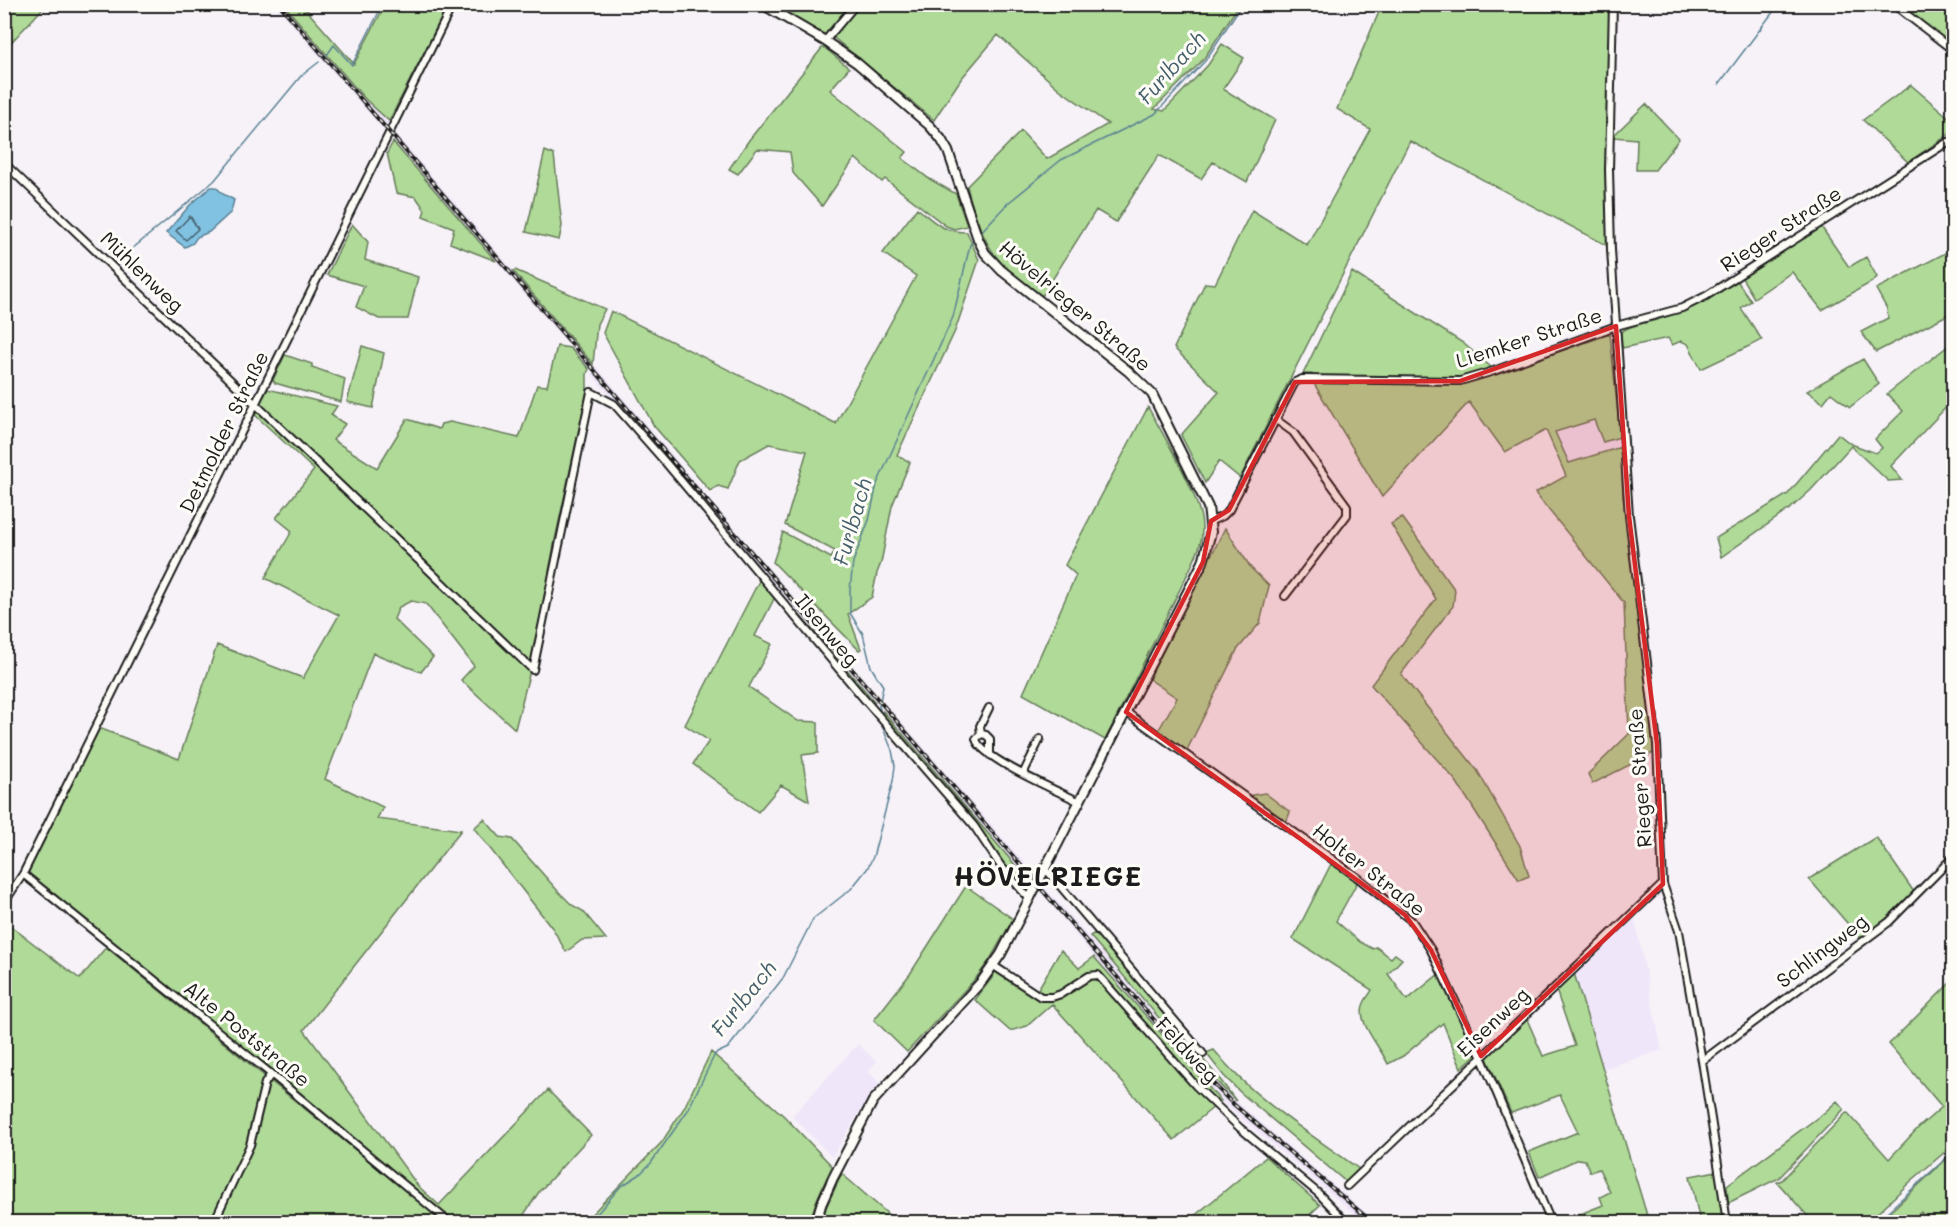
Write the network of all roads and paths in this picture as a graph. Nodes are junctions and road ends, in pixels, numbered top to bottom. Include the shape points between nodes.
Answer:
1 (453, 4) edge
2 (762, 4) edge
3 (856, 4) edge
4 (1613, 4) edge
5 (1893, 4) edge
6 (825, 41) junction
7 (1953, 51) edge
8 (1953, 141) edge
9 (4, 163) edge
10 (1616, 326) junction
11 (591, 392) joint
12 (256, 405) junction
13 (1275, 418) junction
14 (1211, 521) junction
15 (1285, 596) dead end
16 (989, 708) dead end
17 (1127, 710) junction
18 (981, 734) junction
19 (1040, 739) dead end
20 (990, 755) junction
21 (1023, 774) junction
22 (1080, 802) junction
23 (1953, 856) edge
24 (1045, 870) junction
25 (23, 874) junction
26 (1663, 884) junction
27 (1031, 898) junction
28 (4, 903) edge
29 (994, 966) junction
30 (1203, 1054) dead end
31 (1481, 1056) junction
32 (1702, 1061) junction
33 (271, 1074) junction
34 (1347, 1186) dead end
35 (214, 1222) edge
36 (449, 1222) edge
37 (816, 1222) edge
38 (1346, 1222) edge
39 (1551, 1222) edge
40 (1726, 1222) edge

1 - 12 street, Detmolder Straße
2 - 6 main road, Hövelrieger Straße
3 - 6 street
4 - 10 street, Rieger Straße via 1609,169
5 - 7 street
6 - 14 main road, Hövelrieger Straße via 900,99 941,139 987,256 1152,394 1202,493
8 - 10 street, Rieger Straße via 1706,296 1682,308
9 - 12 street, Mühlenweg
10 - 13 street, Liemker Straße via 1460,381 1302,379 1295,382
10 - 26 street, Rieger Straße via 1629,516 1658,744
11 - 12 street, Mühlenweg via 533,670
11 - 27 street, Ilsenweg via 618,407 974,826 1000,866
12 - 25 street, Detmolder Straße
13 - 14 street, Liemker Straße via 1229,510
13 - 15 street via 1293,432 1348,511
14 - 17 main road, Hövelrieger Straße via 1203,562
16 - 18 street via 980,726
17 - 22 main road, Hövelrieger Straße
17 - 31 street, Holter Straße via 1406,915 1431,950
18 - 20 street via 990,739
18 - 20 street via 977,743
19 - 21 street
20 - 21 street
21 - 22 street
22 - 24 main road, Hövelrieger Straße
23 - 32 street, Schlingweg via 1889,922
24 - 27 main road, Hövelrieger Straße
24 - 30 street
25 - 28 street, Detmolder Straße
25 - 33 street, Alte Poststraße
26 - 31 street, Eisenweg
26 - 32 street, Rieger Straße via 1678,931
27 - 29 main road, Hövelrieger Straße
29 - 37 main road, Hövelrieger Straße via 873,1101 827,1191
29 - 38 street, Feldweg via 1041,997 1061,994 1089,976 1098,975 1196,1086
31 - 34 street, Eisenweg
31 - 39 street, Holter Straße
32 - 40 street, Rieger Straße
33 - 35 street via 265,1083 250,1145
33 - 36 street, Alte Poststraße

